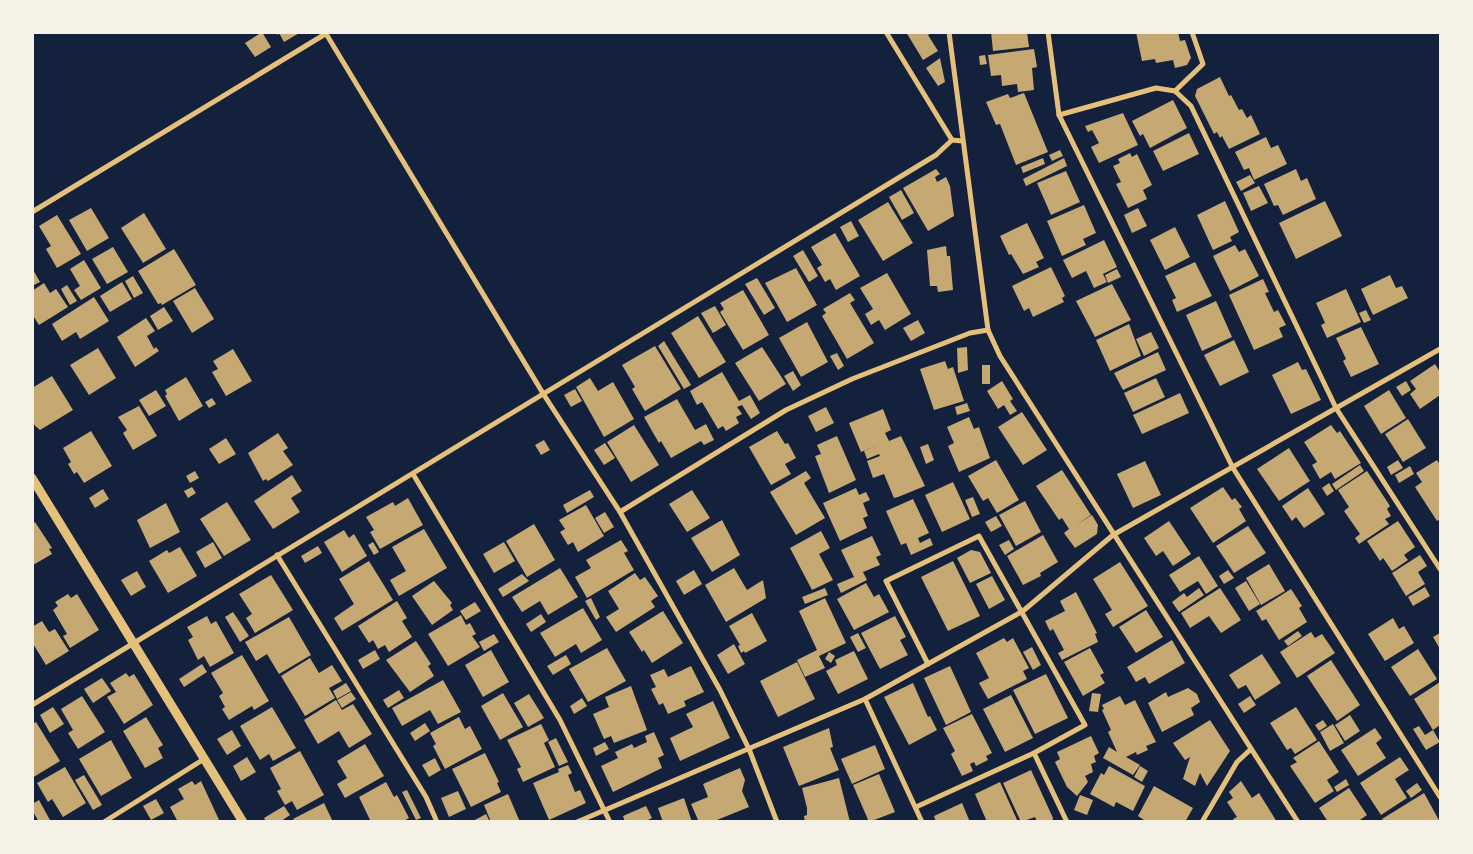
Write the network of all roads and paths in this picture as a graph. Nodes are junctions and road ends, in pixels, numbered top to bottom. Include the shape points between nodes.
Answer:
1 (886, 32) edge
2 (949, 32) edge
3 (1048, 32) edge
4 (1192, 32) edge
5 (326, 33) edge
6 (1175, 91) junction
7 (1059, 115) junction
8 (952, 140) junction
9 (962, 141) junction
10 (32, 212) edge
11 (988, 330) junction
12 (1440, 349) edge
13 (544, 394) junction
14 (1336, 408) junction
15 (1233, 468) junction
16 (413, 474) junction
17 (32, 478) edge
18 (620, 512) junction
19 (1113, 535) junction
20 (277, 555) junction
21 (1440, 569) edge
22 (1023, 611) junction
23 (133, 643) junction
24 (928, 664) junction
25 (866, 699) junction
26 (32, 705) edge
27 (749, 749) junction
28 (1251, 749) junction
29 (1034, 753) junction
30 (204, 759) junction
31 (1440, 797) edge
32 (916, 807) junction
33 (605, 809) junction
34 (104, 822) edge
35 (243, 822) edge
36 (437, 822) edge
37 (577, 822) edge
38 (610, 822) edge
39 (776, 822) edge
40 (922, 822) edge
41 (1068, 822) edge
42 (1202, 822) edge
43 (1298, 822) edge

1 - 8 street
2 - 9 street
3 - 7 street
4 - 6 street via 1203,64
5 - 10 street
5 - 13 street
6 - 7 street via 1156,88
6 - 14 street via 1191,106
7 - 15 street
8 - 9 street
8 - 13 street via 936,155
9 - 11 street
11 - 18 street via 970,333 852,379 786,410
11 - 19 street via 1000,356
12 - 14 street
13 - 16 street
13 - 18 street
14 - 15 street
14 - 21 street
15 - 19 street
15 - 31 street
16 - 20 street
16 - 33 street via 560,720
17 - 23 street
18 - 27 street via 720,690
19 - 22 street
19 - 28 street
20 - 23 street
20 - 36 street via 426,797
22 - 24 street
22 - 24 street via 979,536 886,581
22 - 29 street via 1085,725
23 - 26 street
23 - 30 street
24 - 25 street
25 - 27 street
25 - 32 street
27 - 33 street
27 - 39 street
28 - 42 street via 1237,762
28 - 43 street
29 - 32 street
29 - 41 street
30 - 34 street
30 - 35 street
32 - 40 street
33 - 37 street
33 - 38 street

